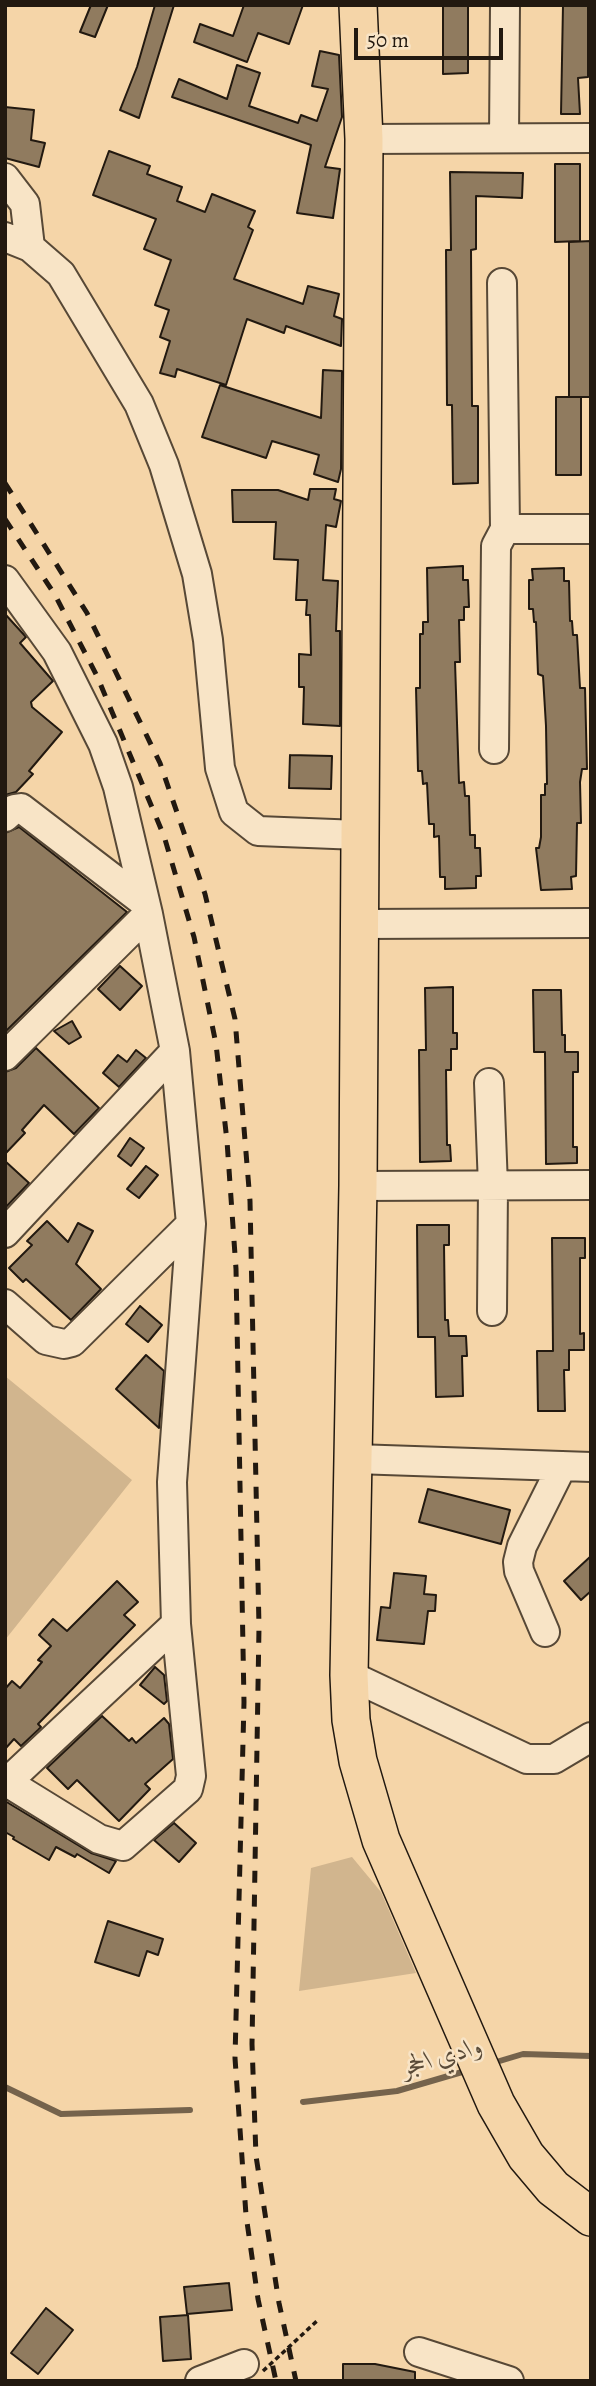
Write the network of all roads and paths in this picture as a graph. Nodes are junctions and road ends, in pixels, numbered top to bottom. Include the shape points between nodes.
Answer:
1 (358, 5) edge
2 (505, 5) edge
3 (504, 138) junction
4 (591, 138) edge
5 (364, 139) junction
6 (5, 177) edge
7 (18, 242) edge
8 (502, 283) dead end
9 (505, 529) junction
10 (591, 529) edge
11 (5, 580) edge
12 (495, 750) dead end
13 (5, 817) edge
14 (359, 835) junction
15 (147, 908) junction
16 (591, 923) edge
17 (359, 924) junction
18 (175, 1051) junction
19 (5, 1056) edge
20 (489, 1083) dead end
21 (591, 1185) edge
22 (358, 1186) junction
23 (493, 1186) junction
24 (191, 1224) junction
25 (5, 1233) edge
26 (5, 1304) edge
27 (492, 1311) dead end
28 (355, 1459) junction
29 (562, 1466) junction
30 (591, 1467) edge
31 (176, 1624) junction
32 (545, 1632) dead end
33 (349, 1675) junction
34 (591, 1737) edge
35 (6, 1781) edge
36 (591, 2217) edge
37 (318, 2320) dead end
38 (419, 2353) dead end
39 (253, 2368) joint
40 (200, 2381) edge
41 (509, 2381) edge

1 - 5 main road
2 - 3 street
3 - 4 street
3 - 5 street
5 - 14 main road
6 - 7 street via 25,204
7 - 14 street via 61,274 90,317 139,404 164,465 197,574 220,768 234,811 258,831
8 - 9 street
9 - 10 street
9 - 12 street via 496,546
11 - 15 street via 57,652 103,744 130,829
13 - 15 street via 21,808
14 - 17 main road
15 - 18 street
15 - 19 street
16 - 17 street
17 - 22 main road
18 - 24 street
18 - 25 street
20 - 23 street
21 - 23 street
22 - 23 street
22 - 28 main road
23 - 27 street
24 - 26 street via 72,1342 46,1340
24 - 31 street via 173,1482
28 - 29 street
28 - 33 main road
29 - 30 street
29 - 32 street via 518,1562
31 - 35 street
31 - 35 street via 191,1776 188,1789 123,1846 99,1839
33 - 34 street via 527,1759 554,1759
33 - 36 main road via 358,1761 381,1840 496,2104 526,2156 553,2189
37 - 39 path, bridge
38 - 41 street
39 - 40 street

